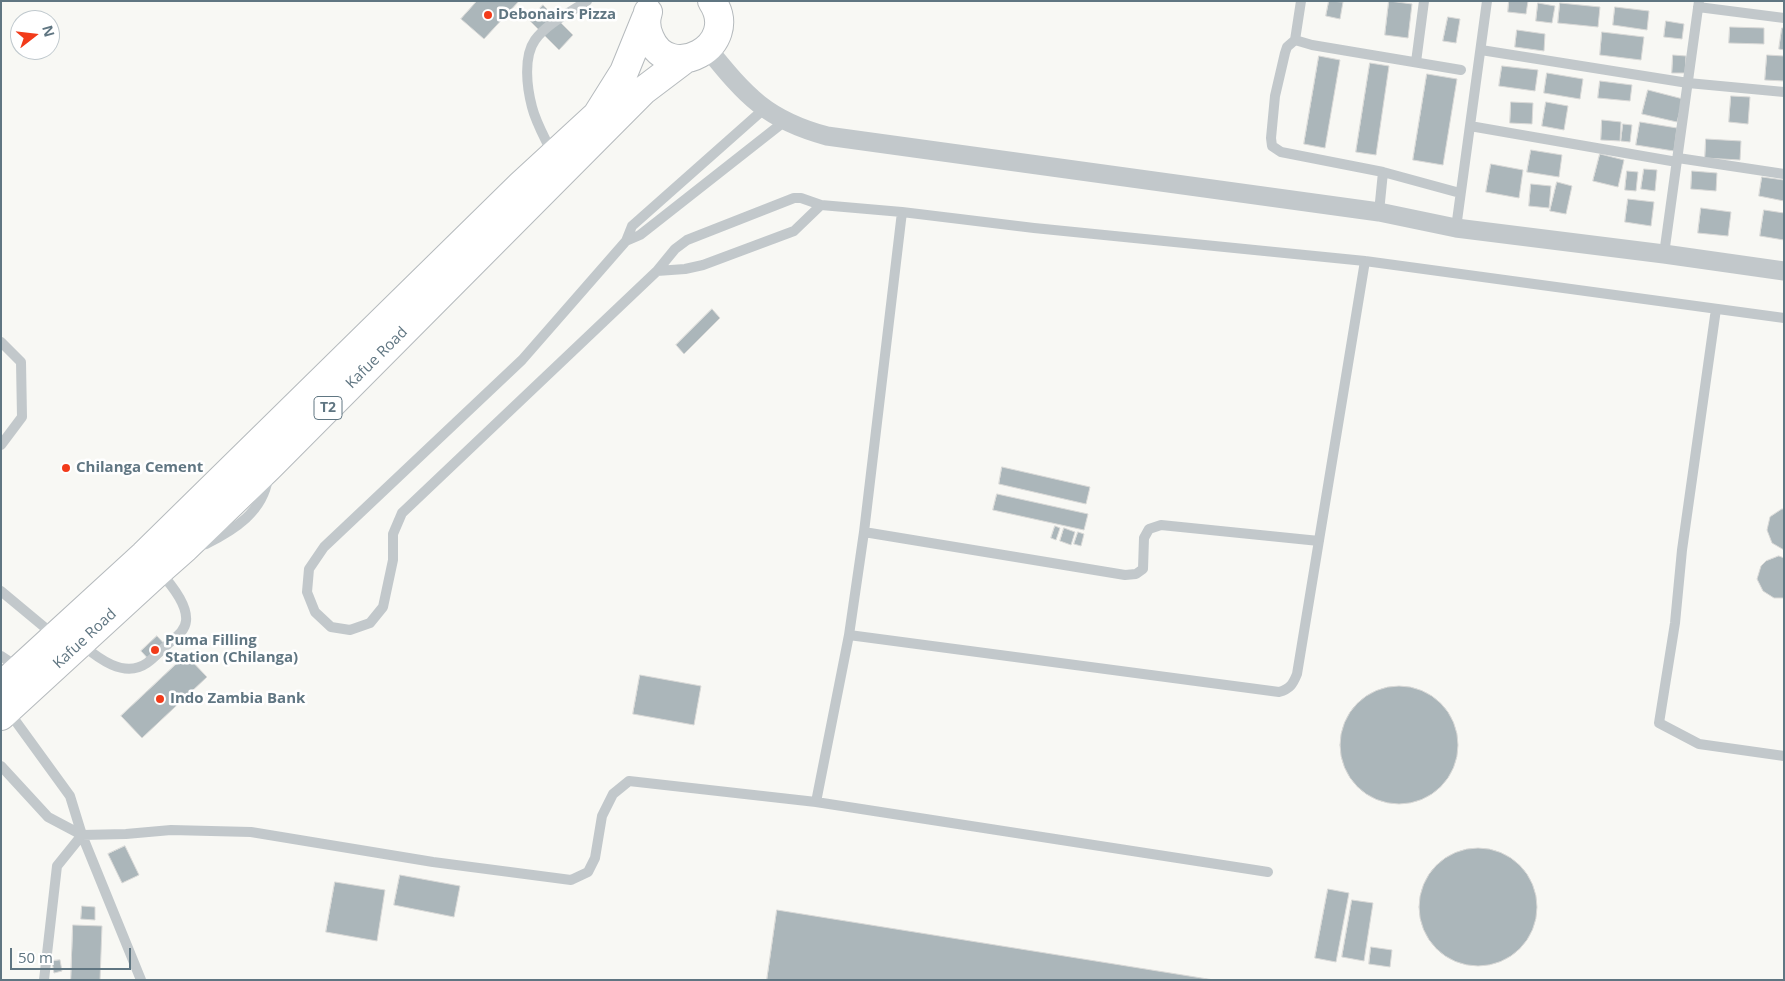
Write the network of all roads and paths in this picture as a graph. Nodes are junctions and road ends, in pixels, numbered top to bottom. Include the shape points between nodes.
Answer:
1 (588, 1) edge
2 (731, 1) edge
3 (1301, 1) edge
4 (1424, 1) edge
5 (1487, 1) edge
6 (1699, 4) edge
7 (649, 9) edge
8 (1784, 18) edge
9 (706, 34) edge
10 (1295, 40) junction
11 (1481, 50) junction
12 (1416, 62) junction
13 (1461, 70) dead end
14 (1688, 83) junction
15 (1784, 92) edge
16 (764, 110) junction
17 (785, 122) junction
18 (1470, 126) junction
19 (553, 154) junction
20 (1677, 160) junction
21 (1383, 172) junction
22 (1784, 174) edge
23 (1460, 194) junction
24 (821, 205) junction
25 (902, 212) junction
26 (1378, 212) junction
27 (1456, 228) junction
28 (626, 241) junction
29 (1664, 254) junction
30 (1365, 261) junction
31 (657, 271) junction
32 (1784, 271) edge
33 (1716, 309) junction
34 (1784, 318) edge
35 (1, 342) edge
36 (1, 444) edge
37 (864, 532) junction
38 (1319, 540) junction
39 (151, 563) junction
40 (1, 591) edge
41 (849, 635) junction
42 (69, 636) junction
43 (13, 687) edge
44 (1784, 756) edge
45 (1, 766) edge
46 (816, 802) junction
47 (82, 835) junction
48 (1268, 872) dead end
49 (44, 980) edge
50 (141, 980) edge

1 - 19 lane via 547,28 535,40 528,59 532,107
2 - 9 highway, Kafue Road / T2
3 - 10 lane
4 - 12 lane
5 - 11 lane
6 - 8 lane
6 - 14 lane
7 - 9 highway via 647,30 652,42 660,52 672,58
7 - 19 highway, Kafue Road / T2 via 624,72 597,115
9 - 16 street via 738,86
9 - 39 highway, Kafue Road / T2 via 644,90 185,548
10 - 12 lane
10 - 21 lane via 1284,53 1275,96 1272,146 1280,152
11 - 14 lane
11 - 18 lane
12 - 13 lane
14 - 15 lane
14 - 20 lane
16 - 17 street
16 - 28 lane via 632,226
17 - 26 street via 827,136
17 - 28 lane via 640,235
18 - 20 lane
18 - 23 lane
19 - 39 highway, Kafue Road / T2
20 - 22 lane
20 - 29 lane
21 - 23 lane
21 - 26 lane
23 - 27 lane
24 - 25 lane
24 - 31 lane via 794,231 704,265
24 - 31 lane via 794,198 714,229 687,240
25 - 30 lane
25 - 37 lane
26 - 27 street
27 - 29 street
28 - 31 lane via 522,360 324,547 309,569 307,592 315,612 331,627 350,630 370,623 383,608 393,560 393,534 402,513
29 - 32 street
30 - 33 lane
30 - 38 lane
33 - 34 lane
33 - 44 lane via 1659,723 1699,744
35 - 36 lane via 21,362 22,417
37 - 38 lane via 1125,575 1136,574 1143,569 1144,538 1149,529 1161,525
37 - 41 lane
38 - 41 lane via 1297,674 1294,684 1279,692
39 - 42 highway, Kafue Road / T2
39 - 42 lane via 175,589 186,621 183,630 146,664 126,669 101,660
40 - 42 lane
41 - 46 lane
42 - 43 highway, Kafue Road / T2
43 - 47 lane via 70,796
45 - 47 lane via 48,817
46 - 47 lane via 629,781 613,794 602,816 595,858 588,872 571,880 433,862 252,832 171,830
46 - 48 lane
47 - 49 lane via 57,866
47 - 50 lane

